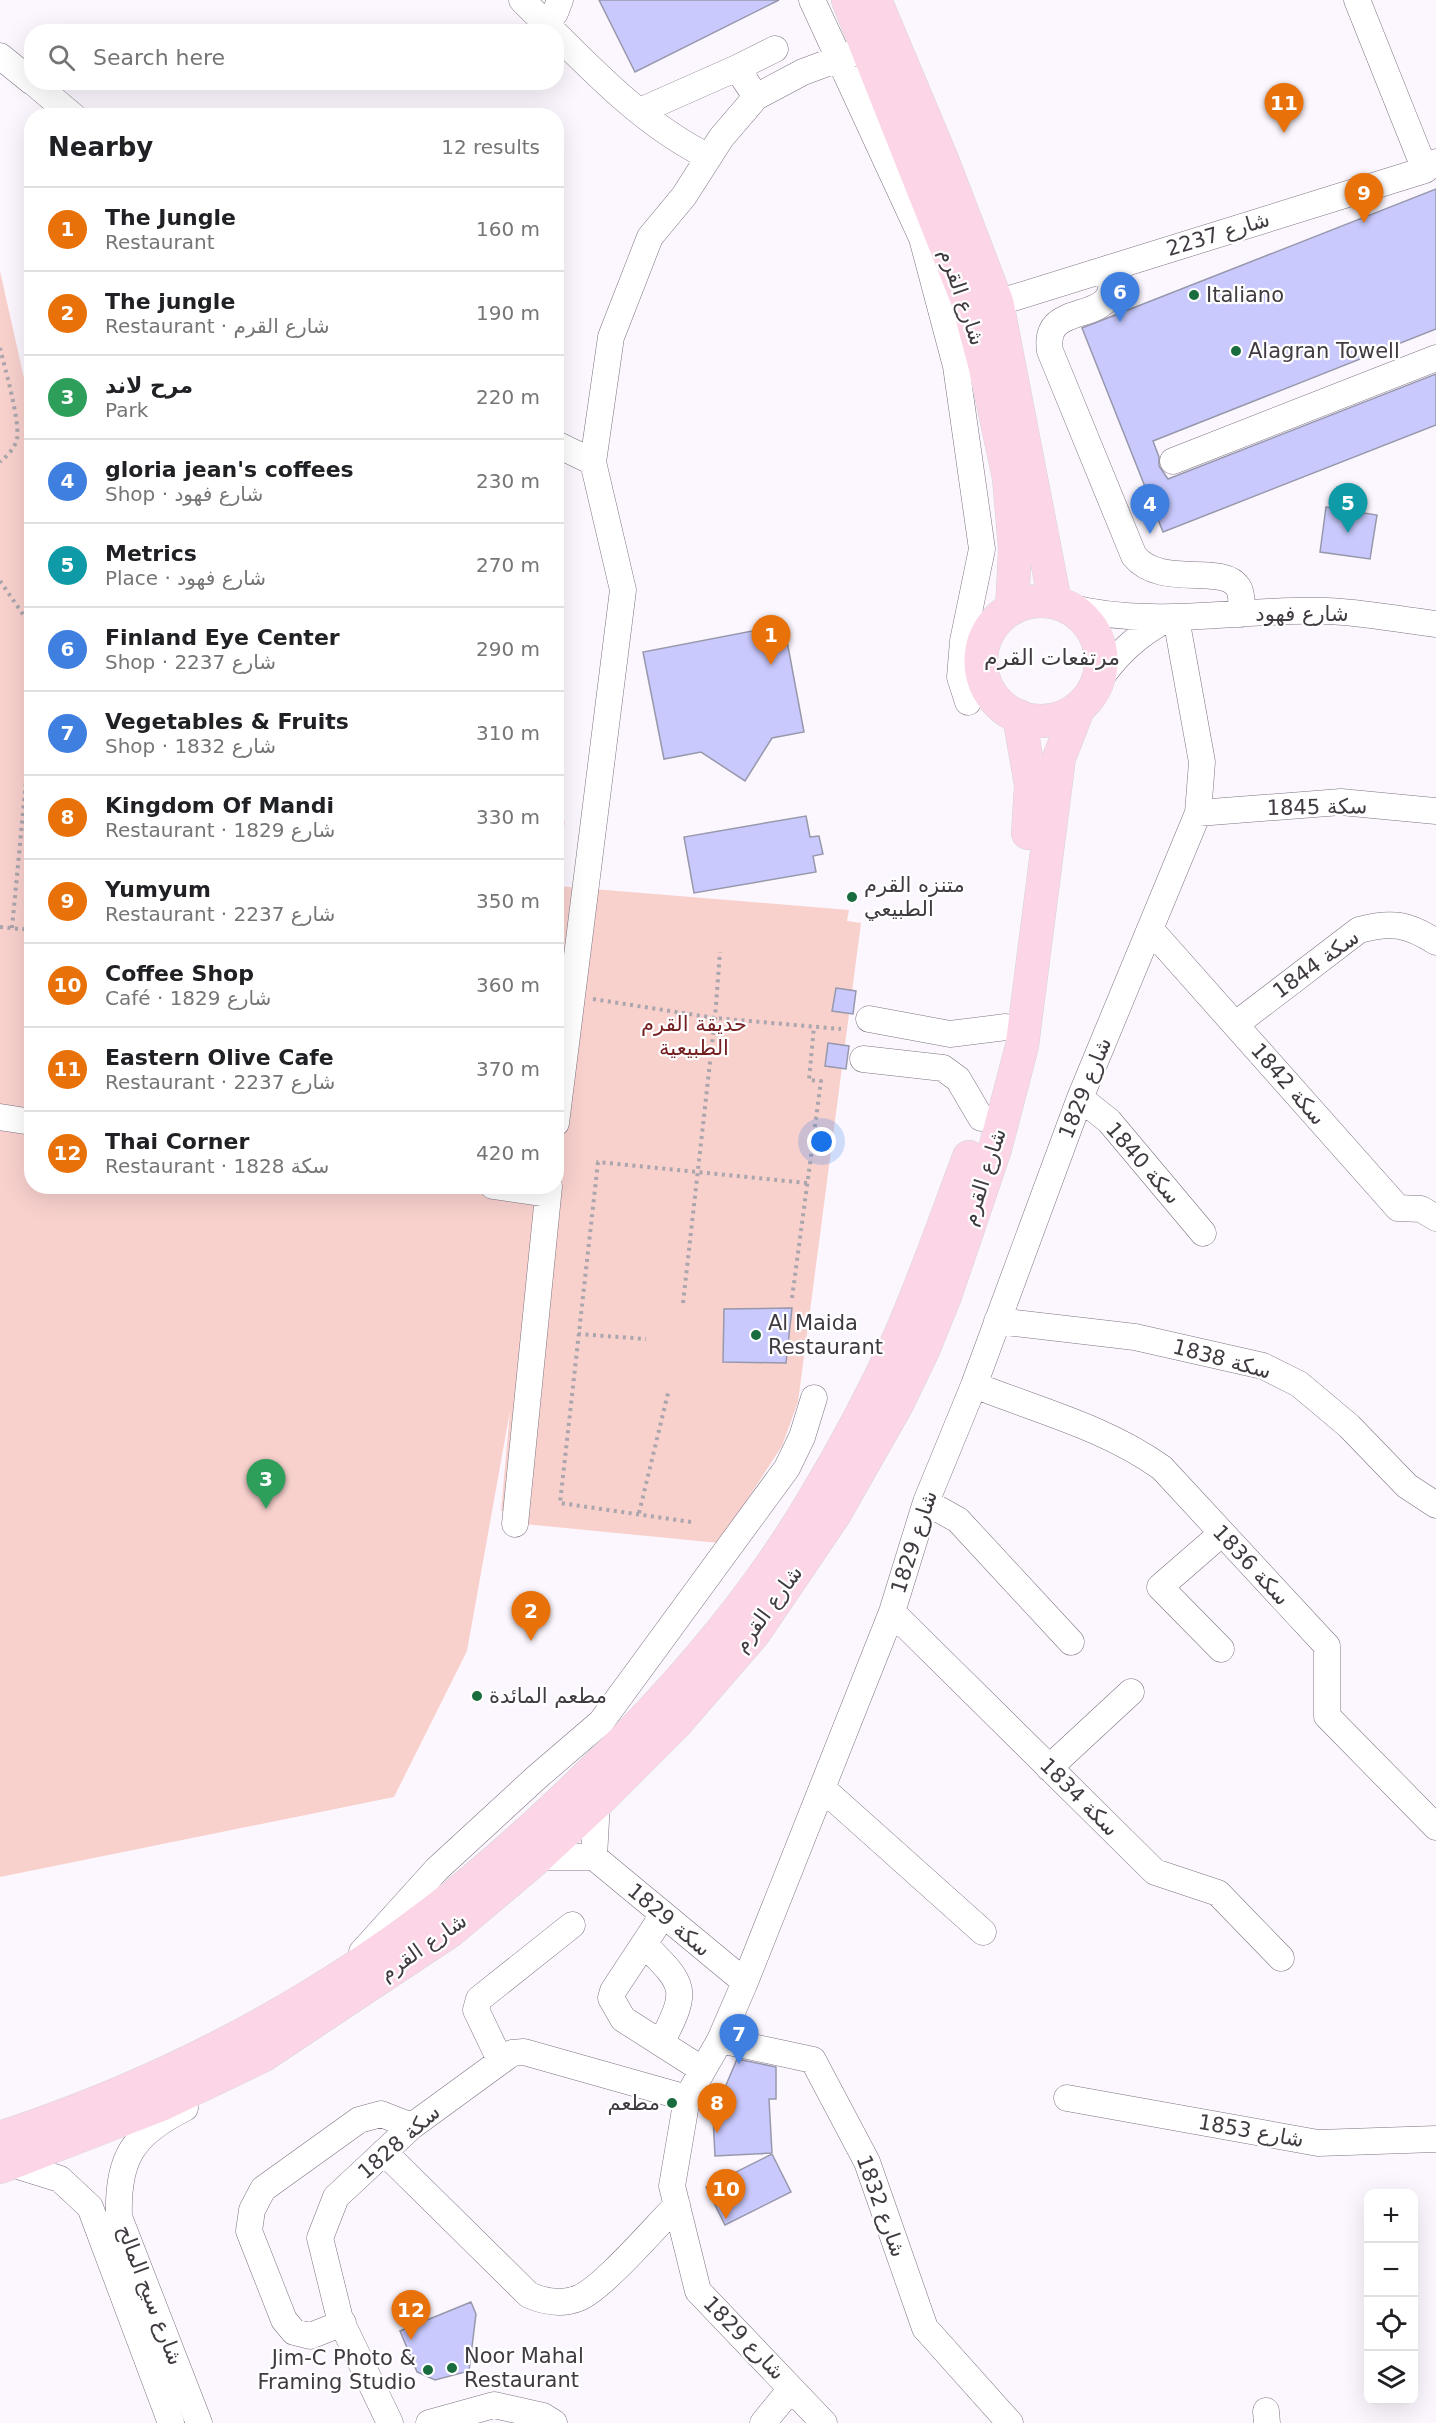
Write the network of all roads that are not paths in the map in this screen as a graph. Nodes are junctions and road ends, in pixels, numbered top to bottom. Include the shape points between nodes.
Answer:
1 (522, 0) edge
2 (560, 0) edge
3 (848, 0) edge
4 (875, 0) edge
5 (1357, 0) edge
6 (817, 9) edge
7 (546, 24) edge
8 (553, 24) edge
9 (564, 42) edge
10 (776, 49) dead end
11 (854, 53) junction
12 (0, 56) edge
13 (737, 68) junction
14 (24, 76) edge
15 (42, 90) edge
16 (756, 97) junction
17 (63, 108) edge
18 (640, 111) junction
19 (710, 157) junction
20 (1430, 166) edge
21 (1109, 268) junction
22 (997, 303) junction
23 (1436, 358) edge
24 (564, 448) edge
25 (1173, 461) dead end
26 (593, 462) junction
27 (1062, 605) junction
28 (1012, 608) junction
29 (1241, 614) junction
30 (1172, 618) junction
31 (1436, 624) edge
32 (1097, 683) junction
33 (968, 702) dead end
34 (1078, 709) junction
35 (1019, 716) junction
36 (1436, 812) edge
37 (1198, 813) junction
38 (1151, 930) junction
39 (1436, 942) edge
40 (869, 1019) dead end
41 (1236, 1024) junction
42 (1006, 1027) junction
43 (564, 1055) edge
44 (863, 1059) dead end
45 (1080, 1098) junction
46 (0, 1117) edge
47 (981, 1118) junction
48 (24, 1121) edge
49 (549, 1194) edge
50 (1436, 1218) edge
51 (1203, 1233) dead end
52 (997, 1321) junction
53 (974, 1385) junction
54 (814, 1398) dead end
55 (926, 1502) junction
56 (1436, 1504) edge
57 (515, 1524) dead end
58 (1221, 1534) junction
59 (892, 1612) junction
60 (1071, 1642) dead end
61 (1221, 1648) dead end
62 (1131, 1692) dead end
63 (1049, 1768) junction
64 (822, 1788) junction
65 (597, 1802) junction
66 (1436, 1827) edge
67 (538, 1857) junction
68 (594, 1857) junction
69 (663, 1915) junction
70 (572, 1925) dead end
71 (983, 1932) dead end
72 (644, 1944) junction
73 (1281, 1958) dead end
74 (338, 1979) junction
75 (745, 1983) junction
76 (720, 2040) junction
77 (661, 2043) junction
78 (262, 2056) junction
79 (500, 2060) junction
80 (703, 2070) junction
81 (687, 2098) junction
82 (1067, 2098) dead end
83 (412, 2126) junction
84 (1436, 2139) edge
85 (384, 2152) junction
86 (4, 2156) edge
87 (677, 2205) junction
88 (343, 2323) junction
89 (184, 2383) junction
90 (791, 2389) junction
91 (171, 2423) edge
92 (199, 2423) edge
93 (207, 2423) edge
94 (390, 2423) edge
95 (429, 2423) edge
96 (554, 2423) edge
97 (763, 2423) edge
98 (824, 2423) edge
99 (1010, 2423) edge

1 - 7 street
2 - 8 street
3 - 11 main road, شارع القرم
4 - 22 main road, شارع القرم
5 - 20 street
6 - 11 street
9 - 18 street via 614,92
10 - 13 street
11 - 16 street via 803,72
11 - 28 main road, شارع القرم via 968,302 1009,478 1015,549
11 - 33 street via 922,238 956,366 981,549 963,641 960,677
12 - 14 street
13 - 16 street
13 - 18 street
15 - 17 street
16 - 19 street
18 - 19 street via 671,136
19 - 26 street via 650,237 611,337
20 - 21 street, 2237 شارع
21 - 22 street, 2237 شارع
21 - 29 street via 1113,283 1108,298 1058,322 1048,337 1050,351 1134,556 1144,567 1158,573 1233,581 1240,592
22 - 27 main road, شارع القرم
23 - 25 street
24 - 26 street
26 - 43 street via 623,590
27 - 28 main road via 1025,603
27 - 30 street, شارع فهود via 1128,618
27 - 32 main road via 1092,628 1100,647
28 - 35 main road via 986,636 982,664 990,692 1002,706
29 - 30 street, شارع فهود
29 - 31 street, شارع فهود via 1327,611
30 - 32 street, شارع فهود via 1135,639
30 - 37 street, 1829 شارع via 1202,762
32 - 34 main road
34 - 35 main road via 1049,720
34 - 65 main road, شارع القرم via 1059,758 1022,1046 995,1149 924,1348 834,1515 754,1633 677,1722
35 - 42 main road, شارع القرم via 1031,785 1017,950
36 - 37 street, 1845 سكة via 1341,802
37 - 38 street, 1829 شارع
38 - 41 street, سكة 1842
38 - 45 street, 1829 شارع
39 - 41 street, سكة 1844 via 1404,926 1382,924 1359,930
40 - 42 street via 950,1034
41 - 50 street, سكة 1842 via 1398,1208 1421,1209
42 - 47 main road, شارع القرم
44 - 47 street via 943,1068 958,1079
45 - 51 street, سكة 1840 via 1109,1121
45 - 52 street, 1829 شارع
46 - 48 street
47 - 74 main road, شارع القرم via 898,1340 810,1505 733,1620 661,1705 554,1809 433,1913
49 - 57 street
52 - 53 street, 1829 شارع
52 - 56 street, 1838 سكة via 1135,1337 1263,1366 1299,1384 1349,1426 1407,1486
53 - 55 street, 1829 شارع
53 - 58 street, سكة 1836 via 1139,1451 1162,1468
54 - 74 street via 802,1437 787,1467 601,1722 437,1869
55 - 59 street, 1829 شارع
55 - 60 street via 958,1520
58 - 61 street via 1160,1587
58 - 66 street, سكة 1836 via 1328,1646 1327,1716
59 - 63 street, سكة 1834
59 - 64 street, 1829 شارع
62 - 63 street
63 - 73 street, سكة 1834 via 1155,1872 1218,1893
64 - 71 street
64 - 75 street, 1829 شارع
65 - 67 main road, شارع القرم
65 - 68 street
67 - 68 street
67 - 78 main road, شارع القرم via 450,1931
68 - 69 street, سكة 1829
69 - 72 street
69 - 75 street, سكة 1829
70 - 79 street via 479,1999 476,2010
72 - 77 street via 674,1974 681,1997
72 - 77 street via 611,1998 623,2019
74 - 86 main road, شارع القرم via 262,2025
75 - 76 street, 1829 شارع
76 - 80 street, 1829 شارع
76 - 99 street, 1832 شارع via 813,2060 867,2162 925,2328
77 - 80 street
78 - 86 main road, شارع القرم via 162,2104
78 - 89 street, شارع سيح المالح via 233,2084 160,2120 141,2136 126,2158 118,2185 119,2217
79 - 81 street, سكة 1828 via 524,2052
79 - 83 street, سكة 1828
80 - 81 street, 1829 شارع
81 - 87 street, 1829 شارع via 672,2186
82 - 84 street, شارع 1853 via 1318,2143
83 - 85 street, سكة 1828
83 - 88 street via 381,2114 359,2120 263,2189 252,2210 249,2231 284,2320 294,2332 310,2336
85 - 87 street via 529,2295 544,2301 564,2302 597,2287
85 - 88 street, سكة 1828 via 336,2197 320,2238
86 - 91 street, شارع سيح المالح via 60,2179 90,2206
87 - 90 street, 1829 شارع via 698,2291
88 - 94 street, سكة 1828
89 - 92 street, شارع سيح المالح
89 - 93 street
90 - 97 street
90 - 98 street, 1829 شارع
95 - 96 street via 494,2406 543,2416

